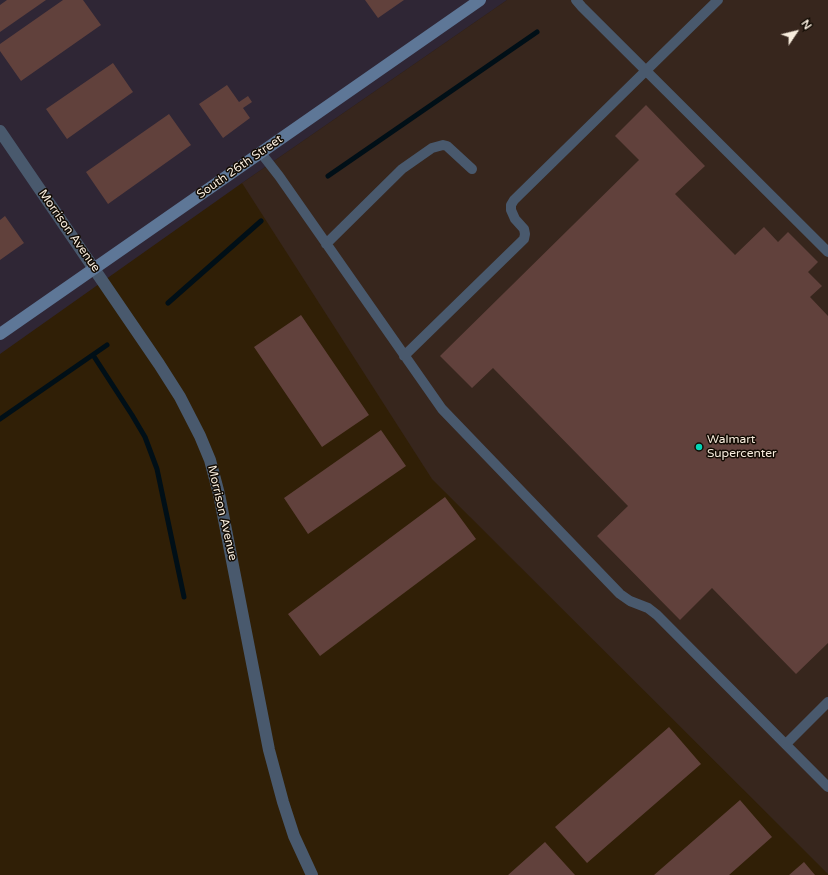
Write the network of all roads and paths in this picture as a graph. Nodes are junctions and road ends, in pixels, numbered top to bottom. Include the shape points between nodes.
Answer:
1 (480, 0) edge
2 (576, 0) edge
3 (718, 0) edge
4 (645, 70) junction
5 (0, 131) edge
6 (261, 152) junction
7 (472, 169) dead end
8 (326, 244) junction
9 (828, 252) edge
10 (95, 268) junction
11 (0, 334) edge
12 (404, 356) junction
13 (828, 702) edge
14 (786, 744) junction
15 (828, 787) edge
16 (312, 875) edge

1 - 6 street, South 26th Street
2 - 4 lane
3 - 4 lane
4 - 9 lane
4 - 12 lane via 514,200 511,210 524,229 524,238
5 - 10 street, Morrison Avenue
6 - 8 lane
6 - 10 street, South 26th Street
7 - 8 lane via 447,146 432,148 402,169
8 - 12 lane
10 - 11 street, South 26th Street
10 - 16 street, Morrison Avenue via 180,397 210,460 219,494 269,750 294,836
12 - 14 lane via 442,409 620,594 657,615
13 - 14 lane
14 - 15 lane

